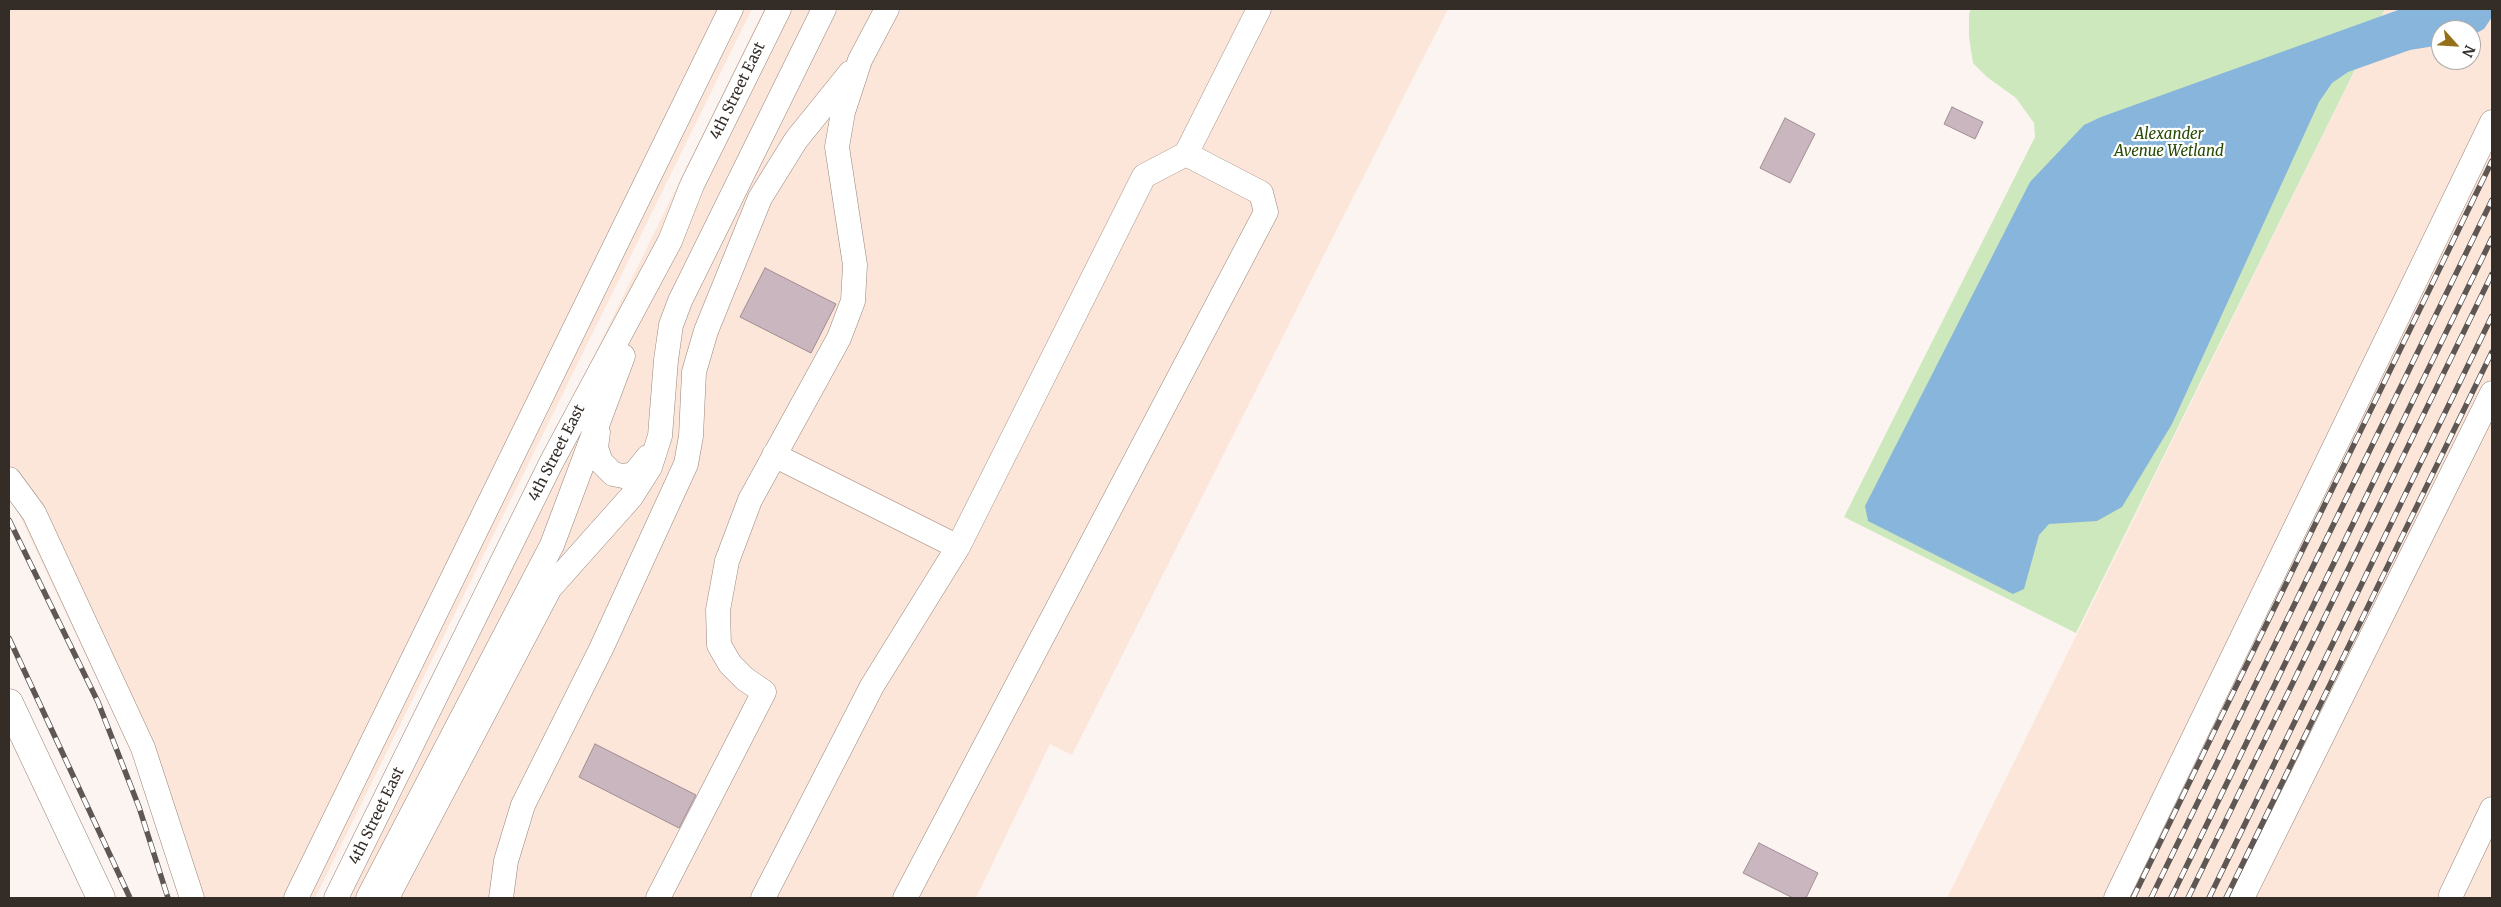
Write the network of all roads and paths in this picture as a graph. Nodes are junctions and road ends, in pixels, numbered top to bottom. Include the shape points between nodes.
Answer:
1 (731, 9) edge
2 (780, 9) edge
3 (824, 9) edge
4 (887, 9) edge
5 (1259, 9) edge
6 (860, 60) junction
7 (2492, 122) edge
8 (1186, 154) junction
9 (670, 241) junction
10 (2492, 393) edge
11 (599, 420) junction
12 (660, 436) junction
13 (774, 456) junction
14 (9, 479) edge
15 (958, 547) junction
16 (9, 703) edge
17 (2490, 819) edge
18 (2453, 897) edge
19 (101, 898) edge
20 (192, 898) edge
21 (296, 898) edge
22 (336, 898) edge
23 (368, 898) edge
24 (388, 898) edge
25 (501, 898) edge
26 (658, 898) edge
27 (763, 898) edge
28 (905, 898) edge
29 (2116, 898) edge
30 (2242, 898) edge

1 - 21 street
2 - 9 street, 4th Street East via 692,185
3 - 12 street via 680,301 671,325
4 - 6 street
5 - 8 street
6 - 13 street via 843,112 837,147 855,265 853,301 839,338
6 - 25 street via 796,140 760,198 706,331 694,372 691,436 686,464 601,649 523,805 506,861
7 - 29 street
8 - 15 street via 1144,176
8 - 28 street via 1261,193 1266,212
9 - 11 street
9 - 22 street, 4th Street East via 551,463
10 - 30 street
11 - 12 street via 596,448 601,462 613,474 634,474 644,465
11 - 23 street via 552,545
12 - 24 street via 650,467 631,496 550,588
13 - 15 street
13 - 26 street via 750,500 727,562 718,610 719,645 736,669 764,692
14 - 20 street via 34,513 144,748
15 - 27 street via 872,686
16 - 19 highway
17 - 18 street

